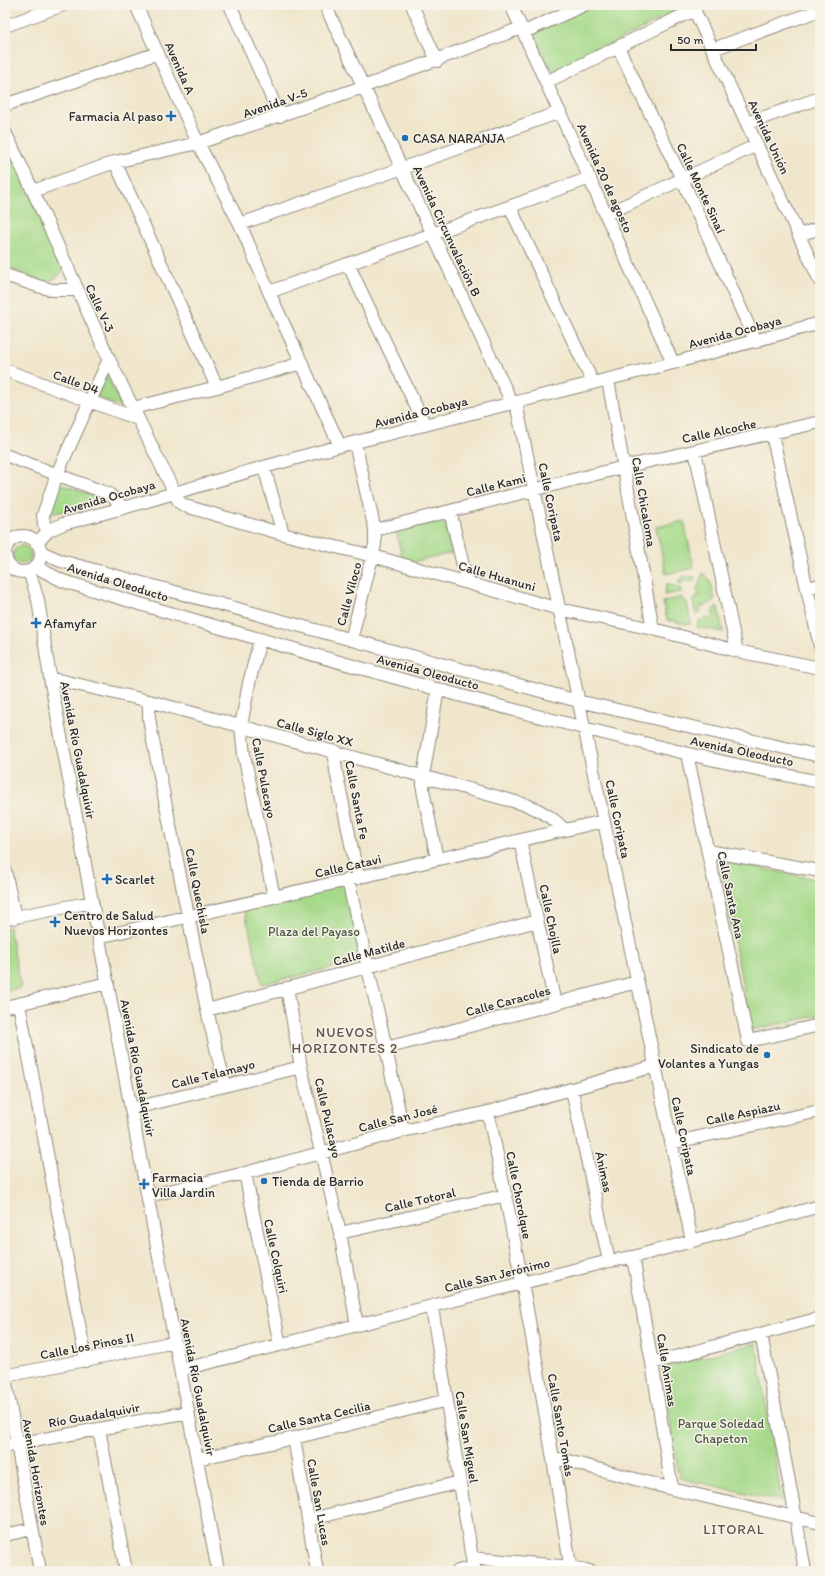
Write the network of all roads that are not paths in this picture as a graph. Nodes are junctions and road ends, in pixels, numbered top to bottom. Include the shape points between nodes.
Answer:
1 (63, 5) edge
2 (136, 5) edge
3 (230, 5) edge
4 (325, 5) edge
5 (412, 5) edge
6 (511, 5) edge
7 (584, 5) edge
8 (693, 7) edge
9 (806, 9) edge
10 (820, 10) edge
11 (5, 26) edge
12 (523, 30) junction
13 (618, 47) junction
14 (712, 49) junction
15 (158, 53) junction
16 (437, 61) junction
17 (546, 82) junction
18 (363, 87) junction
19 (820, 98) edge
20 (5, 105) edge
21 (560, 112) junction
22 (280, 116) junction
23 (747, 123) junction
24 (5, 132) edge
25 (198, 143) junction
26 (757, 145) junction
27 (116, 162) junction
28 (403, 168) junction
29 (590, 178) junction
30 (682, 179) junction
31 (33, 191) junction
32 (510, 207) junction
33 (606, 214) junction
34 (240, 224) junction
35 (820, 228) edge
36 (432, 233) junction
37 (799, 236) junction
38 (348, 264) junction
39 (5, 275) edge
40 (820, 281) edge
41 (77, 290) junction
42 (269, 292) junction
43 (820, 324) edge
44 (756, 342) junction
45 (108, 360) junction
46 (673, 363) junction
47 (302, 364) junction
48 (5, 370) edge
49 (608, 380) junction
50 (593, 383) junction
51 (217, 388) junction
52 (90, 402) junction
53 (514, 403) junction
54 (133, 408) junction
55 (138, 420) junction
56 (820, 422) edge
57 (425, 425) junction
58 (772, 434) junction
59 (355, 443) junction
60 (340, 446) junction
61 (695, 451) junction
62 (5, 455) edge
63 (264, 467) junction
64 (624, 467) junction
65 (57, 474) junction
66 (534, 490) junction
67 (175, 493) junction
68 (123, 508) junction
69 (450, 511) junction
70 (375, 530) junction
71 (48, 531) junction
72 (282, 534) junction
73 (8, 540) edge
74 (39, 547) junction
75 (373, 556) junction
76 (6, 562) edge
77 (32, 569) junction
78 (467, 582) junction
79 (820, 585) edge
80 (807, 588) junction
81 (559, 608) junction
82 (653, 629) junction
83 (260, 640) junction
84 (351, 640) junction
85 (820, 646) edge
86 (737, 651) junction
87 (820, 668) edge
88 (50, 678) junction
89 (438, 689) junction
90 (149, 701) junction
91 (578, 701) junction
92 (241, 726) junction
93 (584, 728) junction
94 (334, 751) junction
95 (687, 754) junction
96 (820, 756) edge
97 (423, 776) junction
98 (820, 782) edge
99 (604, 821) junction
100 (565, 830) junction
101 (520, 840) junction
102 (708, 851) junction
103 (437, 859) junction
104 (5, 870) edge
105 (820, 871) edge
106 (353, 879) junction
107 (274, 897) junction
108 (92, 902) junction
109 (189, 917) junction
110 (10, 919) edge
111 (537, 921) junction
112 (99, 937) junction
113 (368, 966) junction
114 (638, 982) junction
115 (108, 983) junction
116 (287, 988) junction
117 (19, 1004) junction
118 (555, 1004) junction
119 (5, 1007) edge
120 (207, 1010) junction
121 (820, 1025) edge
122 (386, 1048) junction
123 (655, 1066) junction
124 (301, 1067) junction
125 (225, 1086) junction
126 (572, 1090) junction
127 (131, 1109) junction
128 (820, 1111) edge
129 (488, 1112) junction
130 (403, 1131) junction
131 (672, 1143) junction
132 (322, 1152) junction
133 (245, 1173) junction
134 (506, 1195) junction
135 (148, 1196) junction
136 (820, 1206) edge
137 (340, 1233) junction
138 (692, 1241) junction
139 (633, 1257) junction
140 (609, 1261) junction
141 (521, 1283) junction
142 (432, 1307) junction
143 (820, 1318) edge
144 (357, 1325) junction
145 (761, 1334) junction
146 (175, 1342) junction
147 (280, 1345) junction
148 (86, 1361) junction
149 (652, 1363) junction
150 (180, 1370) junction
151 (5, 1377) edge
152 (447, 1400) junction
153 (188, 1412) junction
154 (99, 1430) junction
155 (294, 1438) junction
156 (11, 1445) edge
157 (553, 1457) junction
158 (197, 1459) junction
159 (460, 1482) junction
160 (672, 1489) junction
161 (796, 1518) junction
162 (308, 1520) junction
163 (820, 1523) edge
164 (32, 1529) junction
165 (5, 1535) edge
166 (473, 1565) edge
167 (571, 1569) edge
168 (40, 1571) edge
169 (126, 1571) edge
170 (218, 1571) edge
171 (317, 1571) edge
172 (458, 1571) edge
173 (590, 1571) edge
174 (805, 1571) edge

1 - 11 street
2 - 15 street, Avenida A
3 - 22 street
4 - 18 street, Avenida Circunvalación B
5 - 16 street
6 - 12 street, Avenida 20 de agosto
7 - 12 street, Avenida V-5
8 - 13 street
8 - 14 street, Avenida Unión
9 - 10 street
9 - 14 street
12 - 16 street, Avenida V-5
12 - 17 street, Avenida 20 de agosto
13 - 17 street
13 - 30 street, Calle Monte Sinaí
14 - 23 street, Avenida Unión
15 - 20 street
15 - 25 street, Avenida A
16 - 18 street, Avenida V-5
17 - 21 street, Avenida 20 de agosto
18 - 22 street, Avenida V-5
18 - 28 street, Avenida Circunvalación B
19 - 23 street
21 - 28 street
21 - 29 street, Avenida 20 de agosto
22 - 25 street, Avenida V-5
23 - 26 street, Avenida Unión
24 - 31 street, Calle V-3
25 - 27 street, Avenida V-5
25 - 34 street, Avenida A
26 - 30 street
26 - 37 street, Avenida Unión
27 - 31 street, Avenida V-5
27 - 51 street
28 - 34 street
28 - 36 street, Avenida Circunvalación B
29 - 32 street
29 - 33 street, Avenida 20 de agosto
30 - 33 street
30 - 44 street, Calle Monte Sinaí
31 - 41 street, Calle V-3
32 - 36 street
32 - 50 street
33 - 46 street, Avenida 20 de agosto
34 - 42 street, Avenida A
35 - 37 street
36 - 38 street
36 - 53 street, Avenida Circunvalación B
37 - 40 street, Avenida Unión
38 - 42 street
38 - 57 street
39 - 41 street via 52,290
41 - 45 street, Calle V-3
42 - 47 street, Avenida A
43 - 44 street, Avenida Ocobaya
44 - 46 street, Avenida Ocobaya
45 - 52 street
45 - 54 street, Calle V-3
46 - 49 street, Avenida Ocobaya
47 - 51 street
47 - 60 street, Avenida A
48 - 52 street, Calle D4
49 - 50 street, Avenida Ocobaya
49 - 64 street, Calle Chicaloma
50 - 53 street, Avenida Ocobaya
51 - 54 street
52 - 55 street, Calle D4
52 - 65 street
53 - 57 street, Avenida Ocobaya
53 - 66 street, Calle Coripata
54 - 55 street, Calle V-3
55 - 67 street, Calle V-3
56 - 58 street, Calle Alcoche
57 - 59 street, Avenida Ocobaya
58 - 61 street, Calle Alcoche
58 - 80 street
59 - 60 street, Avenida Ocobaya
59 - 70 street, Calle Viloco
60 - 63 street, Avenida Ocobaya
61 - 64 street, Calle Alcoche
61 - 86 street
62 - 65 street
63 - 67 street, Avenida Ocobaya
63 - 72 street
64 - 66 street, Calle Kami
64 - 82 street, Calle Chicaloma
65 - 68 street via 109,494
65 - 71 street via 43,515
66 - 69 street, Calle Kami
66 - 81 street, Calle Coripata
67 - 68 street, Avenida Ocobaya
67 - 72 street, Calle Huanuni via 179,502 185,506
68 - 71 street, Avenida Ocobaya via 64,524
69 - 70 street, Calle Kami
69 - 78 street
70 - 75 street, Calle Viloco
71 - 74 street, Avenida Ocobaya
72 - 75 street, Calle Huanuni
73 - 74 street via 27,537
73 - 76 street
74 - 77 street via 41,557
74 - 84 street, Avenida Oleoducto via 61,561
75 - 78 street, Calle Huanuni
75 - 84 street, Calle Viloco
76 - 77 street via 16,571
77 - 83 street, Avenida Oleoducto via 62,581
77 - 88 street, Avenida Río Guadalquivir
78 - 81 street, Calle Huanuni
79 - 80 street
80 - 85 street
81 - 82 street, Calle Huanuni
81 - 91 street, Calle Coripata
82 - 86 street, Calle Huanuni
83 - 89 street, Avenida Oleoducto
83 - 92 street, Calle Pulacayo
84 - 91 street, Avenida Oleoducto
86 - 87 street, Calle Huanuni
88 - 90 street, Calle Siglo XX
88 - 108 street, Avenida Río Guadalquivir
89 - 93 street, Avenida Oleoducto
89 - 97 street
90 - 92 street, Calle Siglo XX
90 - 109 street, Calle Quechisla via 152,736
91 - 93 street, Calle Coripata
91 - 96 street, Avenida Oleoducto
92 - 94 street, Calle Siglo XX
92 - 107 street, Calle Pulacayo via 244,755
93 - 95 street, Avenida Oleoducto
93 - 99 street, Calle Coripata
94 - 97 street, Calle Siglo XX
94 - 106 street, Calle Santa Fe
95 - 98 street, Avenida Oleoducto
95 - 102 street, Calle Santa Ana
97 - 100 street, Calle Siglo XX via 527,804 545,812 558,821
97 - 103 street via 423,790
99 - 100 street, Calle Catavi
99 - 114 street, Calle Coripata
100 - 101 street, Calle Catavi
101 - 103 street, Calle Catavi
101 - 111 street, Calle Chojlla
102 - 105 street
102 - 121 street, Calle Santa Ana via 748,1041
103 - 106 street, Calle Catavi
104 - 110 street
106 - 107 street, Calle Catavi
106 - 113 street, Calle Santa Fe
107 - 109 street, Calle Catavi
108 - 110 street
108 - 112 street, Avenida Río Guadalquivir
109 - 112 street, Calle Catavi
109 - 120 street, Calle Quechisla
111 - 113 street, Calle Matilde
111 - 118 street, Calle Chojlla
112 - 115 street, Avenida Río Guadalquivir
113 - 116 street, Calle Matilde
113 - 122 street, Calle Santa Fe
114 - 118 street, Calle Caracoles
114 - 123 street, Calle Coripata
115 - 117 street
115 - 127 street, Avenida Río Guadalquivir
116 - 120 street, Calle Matilde
116 - 124 street, Calle Pulacayo
117 - 119 street
117 - 148 street
118 - 122 street, Calle Caracoles
120 - 125 street, Calle Quechisla
122 - 130 street, Calle Santa Fe
123 - 126 street, Calle San José
123 - 131 street, Calle Coripata
124 - 125 street, Calle Telamayo
124 - 132 street, Calle Pulacayo
125 - 127 street, Calle Telamayo
126 - 129 street, Calle San José
126 - 140 street, Ánimas
127 - 135 street, Avenida Río Guadalquivir
128 - 131 street, Calle Aspiazu
129 - 130 street, Calle San José
129 - 134 street, Calle Chorolque
130 - 132 street, Calle San José
131 - 138 street, Calle Coripata
132 - 133 street, Calle San José
132 - 137 street, Calle Pulacayo
133 - 135 street, Calle San José
133 - 147 street, Calle Colquiri
134 - 137 street, Calle Totoral
134 - 141 street, Calle Chorolque
135 - 146 street, Avenida Río Guadalquivir
136 - 138 street, Calle San Jerónimo
137 - 144 street, Calle Pulacayo
138 - 139 street, Calle San Jerónimo
139 - 140 street, Calle San Jerónimo
139 - 149 street, Calle Animas
140 - 141 street, Calle San Jerónimo
141 - 142 street, Calle San Jerónimo
141 - 157 street, Calle Santo Tomás
142 - 144 street, Calle San Jerónimo
142 - 152 street, Calle San Miguel
143 - 145 street
144 - 147 street, Calle San Jerónimo
145 - 149 street
145 - 161 street
146 - 148 street, Calle Los Pinos II
146 - 150 street, Avenida Río Guadalquivir
147 - 150 street, Calle San Jerónimo
148 - 151 street, Calle Los Pinos II
149 - 160 street, Calle Animas
150 - 153 street, Avenida Río Guadalquivir
151 - 156 street, Avenida Horizontes
152 - 155 street, Calle Santa Cecilia
152 - 159 street, Calle San Miguel
153 - 154 street, Río Guadalquivir
153 - 158 street, Avenida Río Guadalquivir
154 - 156 street, Río Guadalquivir
154 - 169 street
155 - 158 street, Calle Santa Cecilia
155 - 162 street, Calle San Lucas
156 - 164 street, Avenida Horizontes
157 - 160 street
157 - 167 street, Calle Santo Tomás
158 - 170 street, Avenida Río Guadalquivir
159 - 162 street
159 - 166 street, Calle San Miguel
160 - 161 street
161 - 163 street
161 - 174 street
162 - 171 street, Calle San Lucas
164 - 165 street
164 - 168 street, Avenida Horizontes
166 - 167 street
166 - 172 street
167 - 173 street

